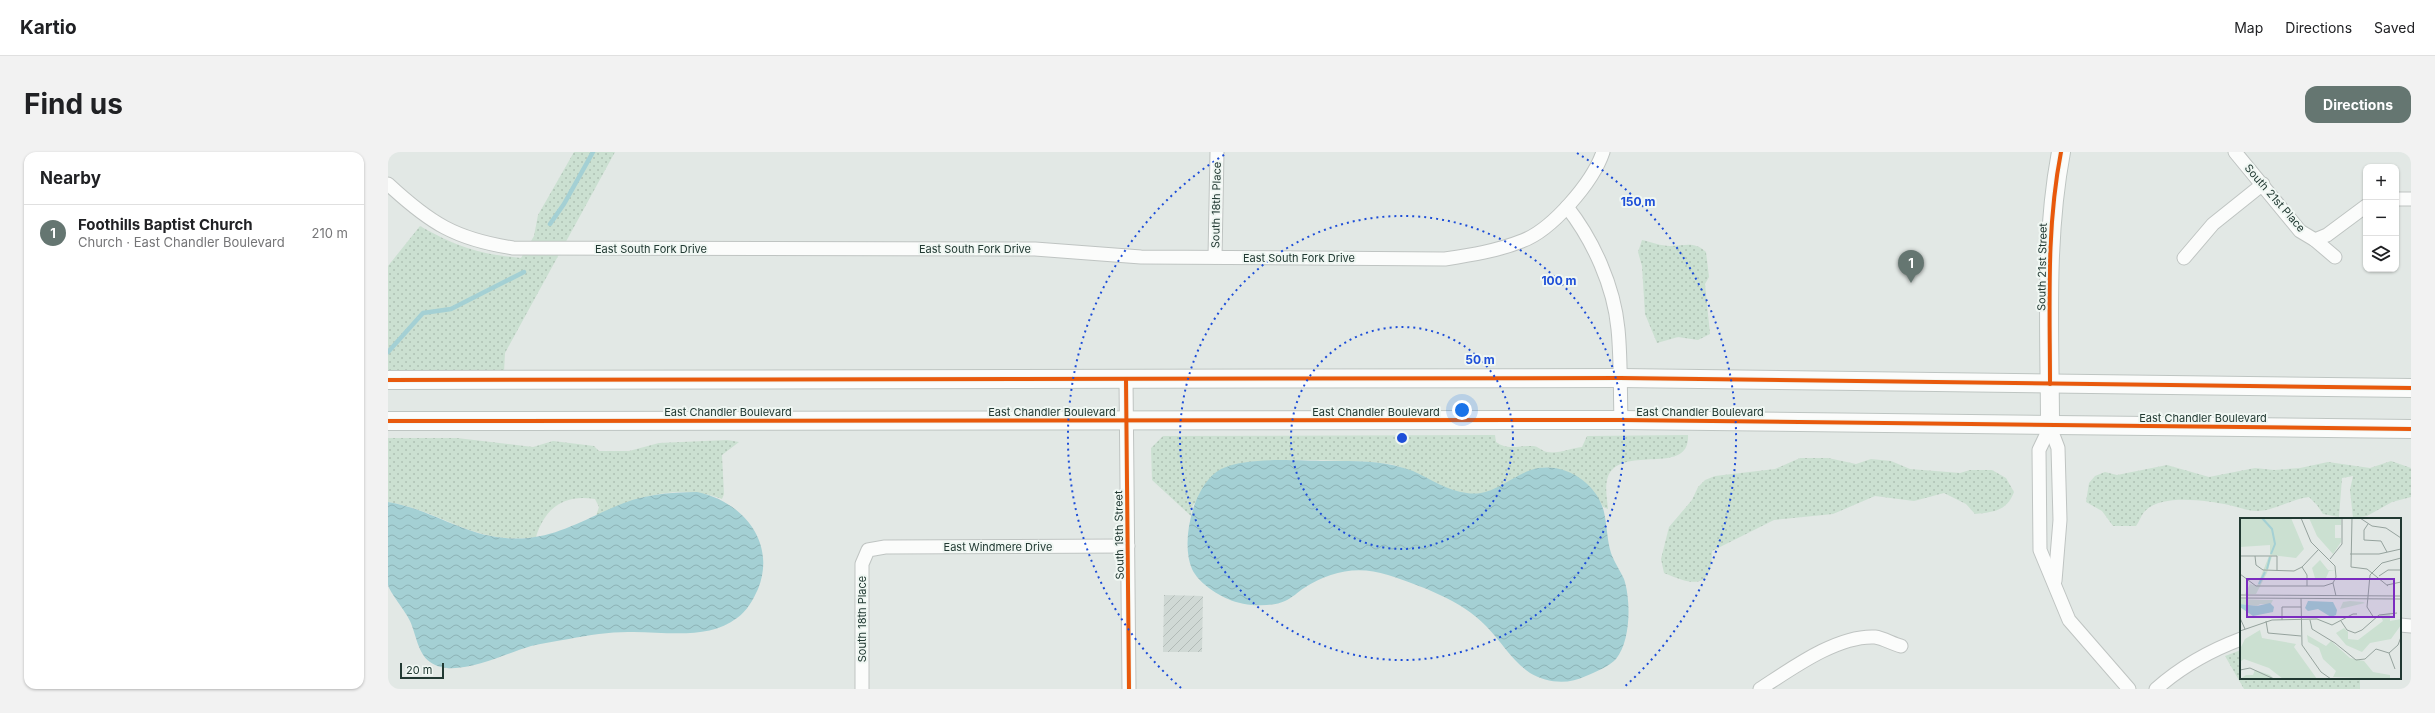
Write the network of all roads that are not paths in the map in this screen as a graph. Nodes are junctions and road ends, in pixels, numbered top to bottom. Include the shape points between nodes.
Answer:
1 (1217, 152) edge
2 (1603, 152) edge
3 (2061, 152) edge
4 (2235, 152) edge
5 (388, 184) edge
6 (2263, 184) junction
7 (2399, 199) edge
8 (2411, 199) edge
9 (1566, 207) junction
10 (2363, 208) edge
11 (2315, 240) junction
12 (1215, 257) junction
13 (2335, 257) dead end
14 (2184, 258) dead end
15 (1620, 378) junction
16 (393, 380) edge
17 (1126, 380) junction
18 (2050, 384) junction
19 (2411, 388) edge
20 (1621, 420) junction
21 (394, 421) edge
22 (1126, 421) junction
23 (2050, 427) junction
24 (2411, 429) edge
25 (1128, 546) junction
26 (868, 550) joint
27 (2055, 582) junction
28 (2401, 625) edge
29 (2411, 626) edge
30 (2240, 639) edge
31 (1901, 646) dead end
32 (862, 689) edge
33 (1128, 689) edge
34 (1760, 689) edge
35 (2129, 689) edge
36 (2156, 689) edge

1 - 12 street, South 18th Place
2 - 9 street, East South Fork Drive via 1588,182
3 - 18 main road, South 21st Street via 2052,205 2050,242
4 - 6 street, South 21st Place
5 - 12 street, East South Fork Drive via 417,210 441,225 482,243 513,248 1035,249 1141,257
6 - 11 street, South 21st Place via 2300,231
6 - 14 street via 2213,224
7 - 8 street
9 - 12 street, East South Fork Drive via 1524,241 1483,254 1445,259
9 - 15 street via 1583,228 1609,290 1618,327
10 - 11 street via 2327,235
11 - 13 street, South 21st Place
15 - 17 main road
15 - 18 main road
15 - 20 street
16 - 17 main road
17 - 22 street, South 19th Street
18 - 19 main road
18 - 23 main road, South 21st Street
20 - 22 main road, East Chandler Boulevard
20 - 23 main road, East Chandler Boulevard
21 - 22 main road, East Chandler Boulevard
22 - 25 street, South 19th Street
23 - 24 main road, East Chandler Boulevard
23 - 27 street, South 21st Street via 2058,448 2060,520
23 - 27 street, South 21st Street via 2039,450 2039,520 2040,550
25 - 26 street, East Windmere Drive via 885,547
25 - 33 street, South 19th Street
26 - 32 street, South 18th Place via 862,564
27 - 35 street, South 21st Street via 2070,620
28 - 29 street
30 - 36 street via 2214,649 2191,662
31 - 34 street via 1876,637 1847,640 1796,665

